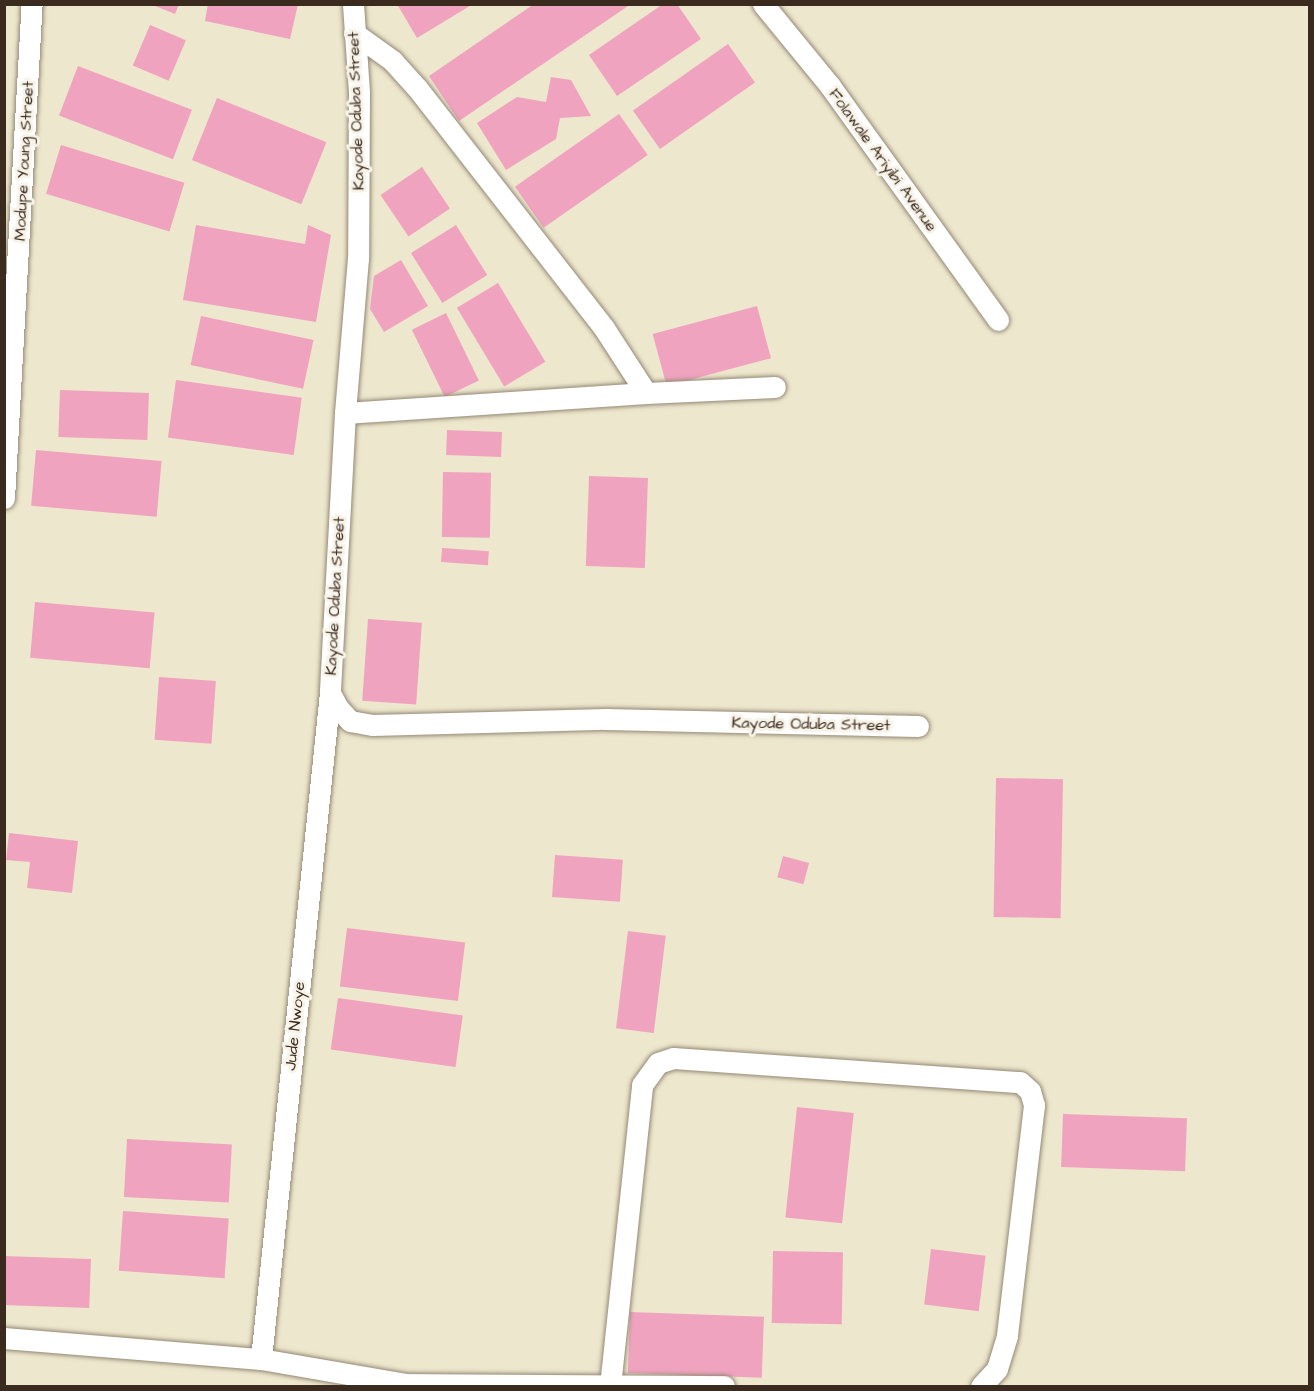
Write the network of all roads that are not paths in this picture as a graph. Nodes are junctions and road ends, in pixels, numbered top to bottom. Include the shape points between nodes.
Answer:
1 (32, 4) edge
2 (353, 4) edge
3 (763, 4) edge
4 (354, 33) junction
5 (13, 202) edge
6 (998, 320) dead end
7 (775, 387) dead end
8 (646, 393) junction
9 (345, 413) junction
10 (4, 498) edge
11 (330, 693) junction
12 (918, 726) dead end
13 (4, 1338) edge
14 (261, 1359) junction
15 (405, 1385) edge
16 (610, 1386) edge
17 (724, 1386) edge
18 (981, 1386) edge

1 - 5 street, Modupe Young Street
2 - 4 street, Kayode Oduba Street
3 - 6 street, Folawale Ariyibi Avenue via 830,86
4 - 8 street via 393,60 417,88 604,328
4 - 9 street, Kayode Oduba Street via 359,93 358,258
5 - 10 street, Modupe Young Street
7 - 8 street
8 - 9 street
9 - 11 street, Kayode Oduba Street
11 - 12 street, Kayode Oduba Street via 350,721 372,725 606,719
11 - 14 street, Jude Nwoye
13 - 14 street
14 - 15 street
15 - 16 street
16 - 17 street
16 - 18 street via 642,1085 658,1063 673,1058 1020,1082 1030,1091 1034,1105 1007,1336 997,1369

